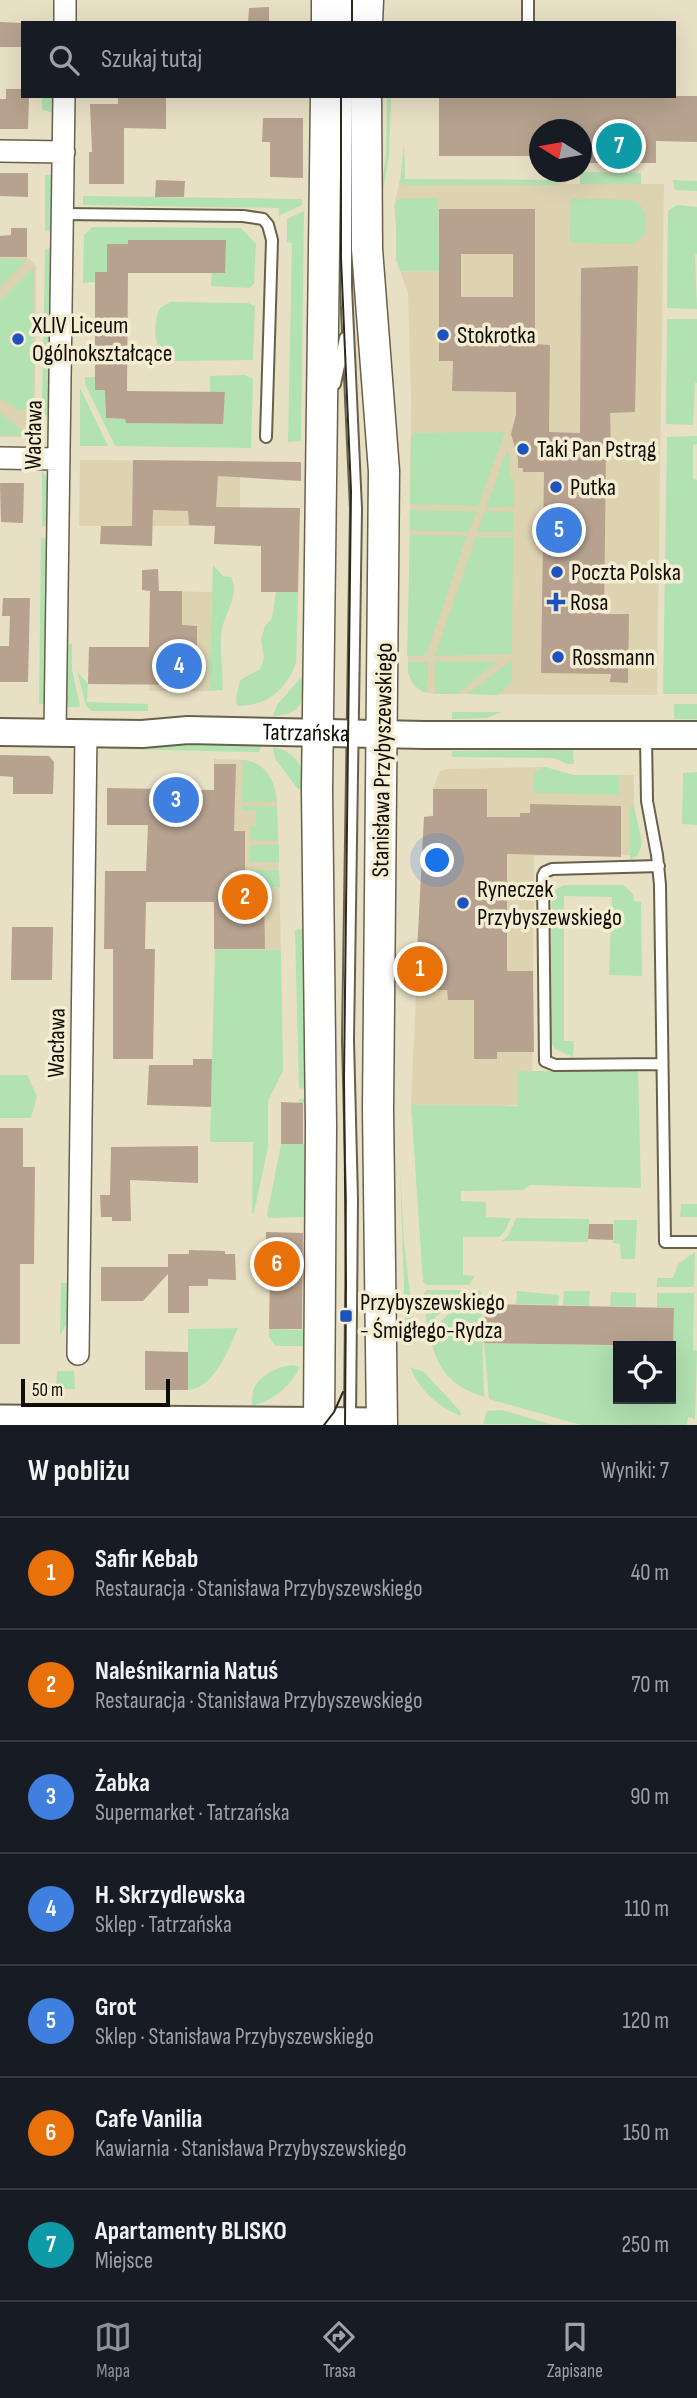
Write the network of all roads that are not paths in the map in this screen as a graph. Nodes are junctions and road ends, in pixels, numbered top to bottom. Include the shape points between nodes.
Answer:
1 (65, 0) edge
2 (327, 0) edge
3 (347, 0) edge
4 (368, 0) edge
5 (528, 0) edge
6 (65, 21) edge
7 (327, 21) edge
8 (347, 21) edge
9 (367, 21) edge
10 (528, 21) edge
11 (64, 98) edge
12 (326, 98) edge
13 (346, 98) edge
14 (366, 98) edge
15 (0, 151) edge
16 (64, 152) junction
17 (63, 214) junction
18 (348, 318) junction
19 (267, 437) dead end
20 (322, 449) junction
21 (0, 458) edge
22 (59, 460) junction
23 (0, 732) edge
24 (55, 733) junction
25 (86, 733) junction
26 (318, 733) junction
27 (368, 734) junction
28 (646, 735) junction
29 (697, 735) edge
30 (659, 866) junction
31 (662, 1064) junction
32 (697, 1242) edge
33 (78, 1354) dead end
34 (0, 1422) edge
35 (349, 1425) edge

1 - 6 street
2 - 7 main road
3 - 8 lane
4 - 9 main road
5 - 10 lane
11 - 16 street, Wacława
12 - 20 main road
13 - 18 lane
14 - 27 main road, Stanisława Przybyszewskiego via 367,249 384,471
15 - 16 street
16 - 17 street, Wacława
17 - 19 lane via 263,219 272,240
17 - 22 street, Wacława
18 - 20 lane
18 - 27 lane
20 - 26 main road
21 - 22 street
22 - 24 street, Wacława
23 - 24 street, Tatrzańska
24 - 25 street, Tatrzańska
25 - 26 street, Tatrzańska
25 - 33 street, Wacława
26 - 27 street, Tatrzańska
26 - 35 main road via 321,1126
27 - 28 street, Tatrzańska
27 - 35 main road, Stanisława Przybyszewskiego via 378,1109
28 - 29 street, Tatrzańska
28 - 30 lane via 647,802
30 - 31 lane
30 - 31 lane via 545,872 545,1061 555,1065
31 - 32 lane via 665,1242
34 - 35 main road

